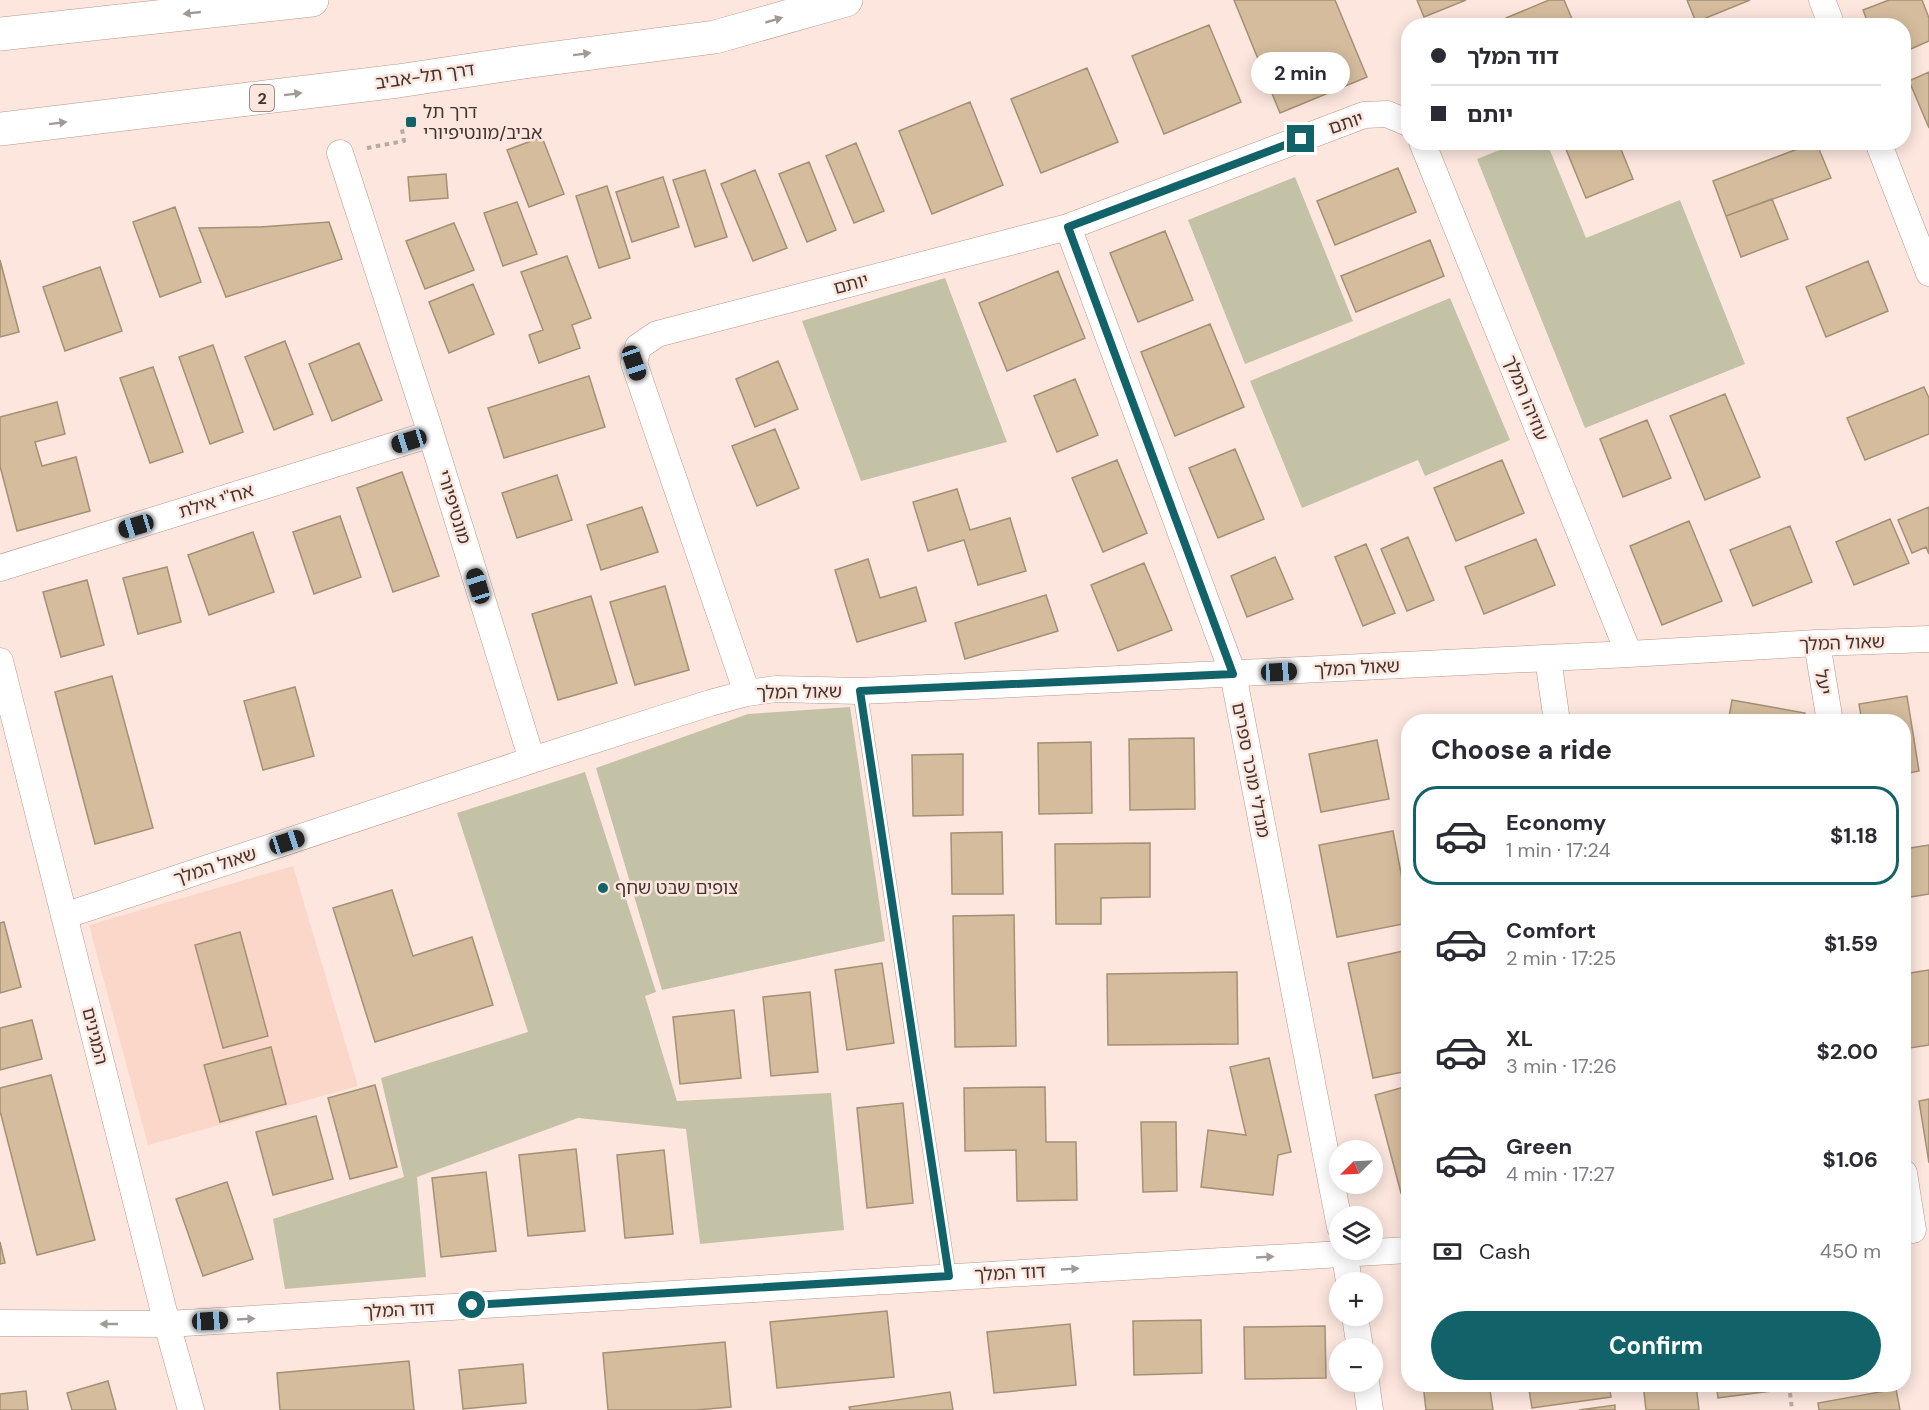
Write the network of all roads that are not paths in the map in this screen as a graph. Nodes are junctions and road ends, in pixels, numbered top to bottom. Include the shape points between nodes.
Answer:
1 (312, 0) edge
2 (846, 0) edge
3 (1822, 0) edge
4 (1829, 18) edge
5 (0, 34) edge
6 (1401, 120) edge
7 (0, 129) edge
8 (1425, 150) edge
9 (1881, 150) edge
10 (340, 153) road end
11 (1068, 227) junction
12 (1929, 273) edge
13 (431, 434) junction
14 (0, 568) edge
15 (1929, 639) edge
16 (1817, 643) junction
17 (1629, 654) junction
18 (1548, 658) junction
19 (0, 661) edge
20 (1233, 674) junction
21 (860, 691) junction
22 (747, 693) junction
23 (1556, 714) edge
24 (1829, 714) edge
25 (532, 760) junction
26 (64, 916) junction
27 (1336, 1206) edge
28 (1911, 1209) edge
29 (1915, 1230) edge
30 (1383, 1250) edge
31 (1401, 1250) edge
32 (1329, 1252) edge
33 (949, 1276) junction
34 (0, 1323) edge
35 (167, 1324) junction
36 (1367, 1392) edge
37 (191, 1410) edge
38 (1370, 1410) edge

1 -> 5 highway
7 -> 2 highway, דרך תל-אביב / 2 via 398,81 715,36
3 - 4 street
6 - 11 street, יותם via 1387,114 1364,115
8 - 17 street, עוזיהו המלך
9 - 12 street
10 - 13 street, מונטיפיורי
11 - 20 street, מנדלי מוכר ספרים
11 - 22 street, יותם via 657,334 638,347 634,363
13 - 14 street, אח''י אילת
13 - 25 street, מונטיפיורי
15 - 16 street, שאול המלך
16 - 17 street, שאול המלך
16 - 24 street, יעל
17 - 18 street, שאול המלך
18 - 20 street, שאול המלך
18 - 23 street
19 - 26 street, המגינים
20 - 21 street, שאול המלך
20 - 27 street, מנדלי מוכר ספרים
21 - 22 street, שאול המלך
21 - 33 lane
22 - 25 street, שאול המלך
25 - 26 street, שאול המלך
26 - 35 street, המגינים
28 - 29 street
30 - 31 street, דוד המלך
33 -> 32 street, דוד המלך
35 -> 33 street, דוד המלך
35 -> 34 street, דוד המלך
35 - 37 street, המגינים
36 - 38 street

